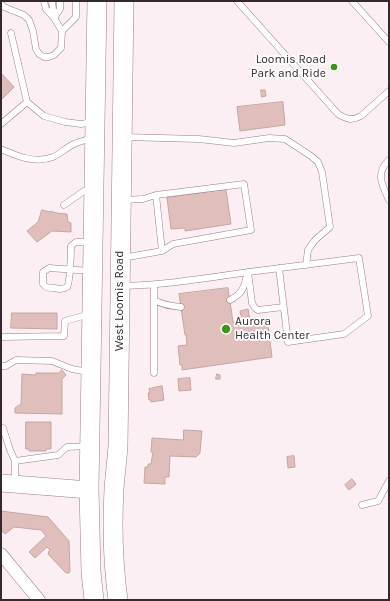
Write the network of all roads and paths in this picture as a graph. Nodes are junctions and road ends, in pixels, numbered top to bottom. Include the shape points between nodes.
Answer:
1 (44, 1) edge
2 (52, 1) edge
3 (60, 1) edge
4 (76, 1) edge
5 (97, 1) edge
6 (124, 1) edge
7 (237, 1) edge
8 (352, 1) edge
9 (1, 4) edge
10 (54, 18) junction
11 (62, 31) junction
12 (11, 33) dead end
13 (389, 42) edge
14 (389, 91) edge
15 (27, 102) junction
16 (1, 124) edge
17 (95, 129) junction
18 (122, 132) junction
19 (1, 149) edge
20 (389, 160) edge
21 (94, 190) junction
22 (156, 195) junction
23 (121, 200) junction
24 (389, 200) edge
25 (64, 206) dead end
26 (93, 242) junction
27 (162, 251) junction
28 (120, 259) junction
29 (306, 265) junction
30 (278, 268) junction
31 (70, 269) junction
32 (93, 271) junction
33 (248, 272) junction
34 (154, 285) junction
35 (120, 286) junction
36 (154, 300) junction
37 (230, 300) dead end
38 (181, 307) dead end
39 (283, 307) junction
40 (92, 313) junction
41 (1, 337) edge
42 (1, 366) edge
43 (91, 372) junction
44 (154, 373) dead end
45 (90, 418) junction
46 (3, 428) dead end
47 (90, 446) junction
48 (15, 461) junction
49 (389, 481) edge
50 (8, 484) edge
51 (114, 489) junction
52 (89, 490) junction
53 (362, 505) dead end
54 (114, 547) junction
55 (1, 554) edge
56 (39, 600) edge
57 (94, 600) edge
58 (118, 600) edge

1 - 10 lane via 46,9
2 - 10 lane
3 - 10 lane via 60,9
4 - 11 lane via 76,17
5 - 17 main road
6 - 18 main road, West Loomis Road
7 - 14 lane via 343,117 355,119 361,116
8 - 13 lane
9 - 11 lane via 24,15 34,31 36,49 44,57 54,55 60,48
10 - 11 lane
12 - 15 lane
15 - 16 lane
15 - 17 lane via 44,116
17 - 18 main road
17 - 19 lane via 52,157 41,160 22,158
17 - 21 main road
18 - 23 main road, West Loomis Road
18 - 29 lane via 234,143 269,138 285,139 311,156 318,162 322,172 330,227 308,250
20 - 24 lane via 381,172 381,184
21 - 25 lane via 84,191
21 - 26 main road
22 - 23 lane via 143,199
22 - 27 lane
22 - 27 lane via 244,184 251,230 173,244
23 - 28 main road, West Loomis Road
26 - 31 lane via 76,242 71,246
26 - 32 main road
27 - 28 lane
28 - 35 main road, West Loomis Road
29 - 30 lane
29 - 39 lane via 359,258 368,316 344,334 288,342
30 - 33 lane
30 - 39 lane
31 - 31 lane via 49,268 43,272 42,284 48,288 64,289 68,285
31 - 32 lane
32 - 40 main road
33 - 34 lane
33 - 37 lane via 244,287 238,296
33 - 39 lane via 255,308 258,310
34 - 35 lane
34 - 36 lane
35 - 51 main road, West Loomis Road via 118,446
36 - 38 lane via 161,304
36 - 44 lane
40 - 41 lane via 65,321 64,336
40 - 43 main road
42 - 43 lane via 16,360 52,361 72,369
43 - 45 main road
45 - 47 main road
45 - 51 main road via 100,463 108,484
46 - 48 lane
47 - 48 lane via 67,447 58,455
47 - 52 main road
48 - 50 lane
49 - 53 lane via 378,501
50 - 52 main road
51 - 54 main road, West Loomis Road
52 - 54 main road via 102,501
52 - 57 main road
54 - 58 main road, West Loomis Road
55 - 56 street

